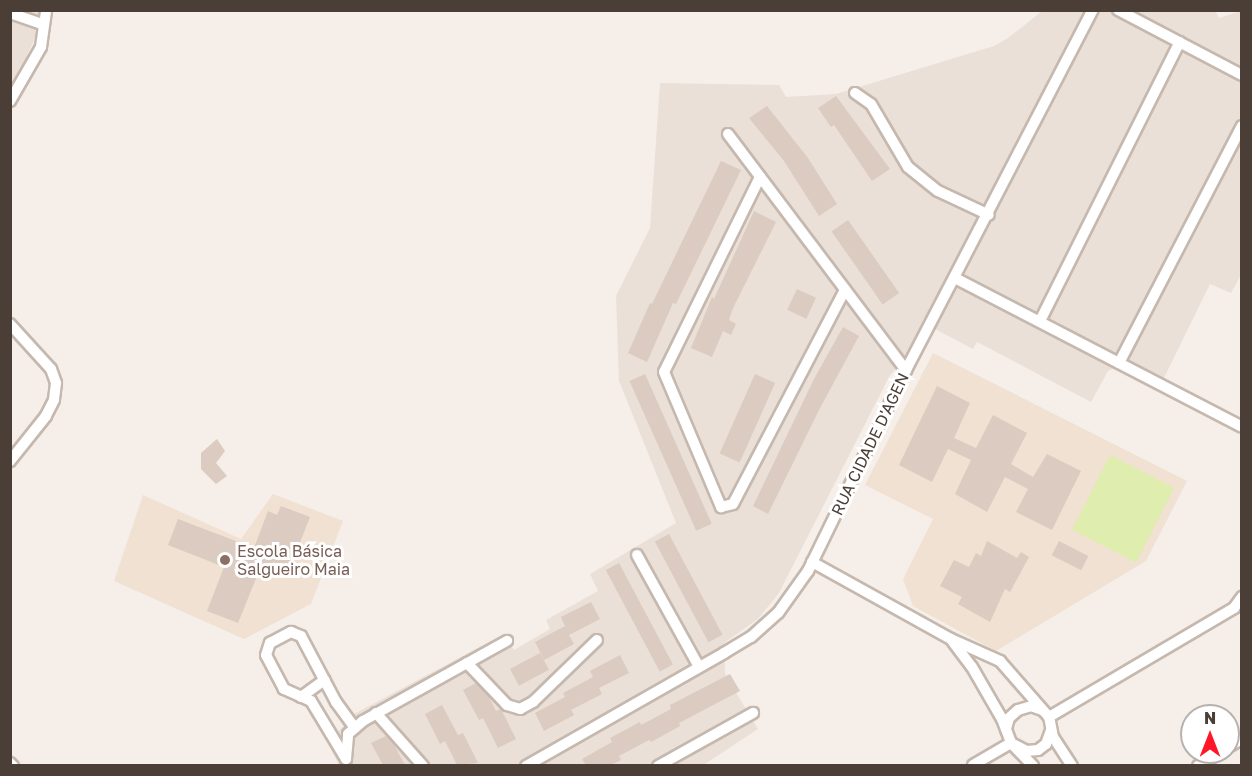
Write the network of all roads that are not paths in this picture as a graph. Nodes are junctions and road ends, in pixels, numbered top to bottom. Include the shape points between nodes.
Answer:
1 (46, 10) edge
2 (1093, 10) edge
3 (1118, 10) edge
4 (10, 13) edge
5 (44, 25) junction
6 (1180, 42) junction
7 (1242, 75) edge
8 (855, 93) dead end
9 (10, 101) edge
10 (1242, 126) edge
11 (728, 134) dead end
12 (760, 177) junction
13 (989, 214) junction
14 (955, 278) junction
15 (845, 290) junction
16 (1040, 321) junction
17 (10, 324) edge
18 (1119, 363) junction
19 (906, 370) junction
20 (1242, 427) edge
21 (10, 461) edge
22 (637, 555) dead end
23 (812, 562) junction
24 (1242, 597) edge
25 (1238, 609) edge
26 (951, 639) junction
27 (597, 640) dead end
28 (507, 641) dead end
29 (467, 663) junction
30 (699, 667) junction
31 (324, 680) junction
32 (301, 697) junction
33 (376, 713) junction
34 (753, 713) dead end
35 (1048, 718) junction
36 (355, 728) junction
37 (1006, 729) junction
38 (1011, 743) junction
39 (347, 762) edge
40 (423, 765) edge
41 (526, 765) edge
42 (660, 765) edge
43 (973, 765) edge
44 (1033, 765) edge
45 (1072, 765) edge

1 - 5 street
2 - 13 street, RUA CIDADE D'AGEN
3 - 6 street
4 - 5 street
5 - 9 street via 41,47
6 - 7 street
6 - 16 street
8 - 13 street via 871,104 908,167 938,191
10 - 18 street
11 - 12 street
12 - 15 street
12 - 15 street via 664,372 721,507 733,504
13 - 14 street, RUA CIDADE D'AGEN
14 - 16 street
14 - 19 street, RUA CIDADE D'AGEN
15 - 19 street
16 - 18 street
17 - 21 street via 51,369 56,383 54,400 46,416
18 - 20 street
19 - 23 street, RUA CIDADE D'AGEN
22 - 30 street
23 - 26 street
23 - 30 street, RUA CIDADE D'AGEN via 778,613 751,637
24 - 25 street
25 - 35 street
26 - 35 street via 1000,661
26 - 37 street via 972,667
27 - 29 street via 533,702 520,709 507,705
28 - 29 street
29 - 33 street
30 - 41 street, RUA CIDADE D'AGEN
31 - 32 street
31 - 32 street via 300,636 291,632 270,643 266,655 284,688
31 - 36 street
32 - 39 street via 310,701
33 - 36 street
33 - 40 street
34 - 42 street
35 - 37 street via 1030,706 1009,718
35 - 38 street via 1046,744 1038,750 1027,751
35 - 45 street via 1053,737
36 - 39 street via 348,734
37 - 38 street
38 - 43 street
38 - 44 street

